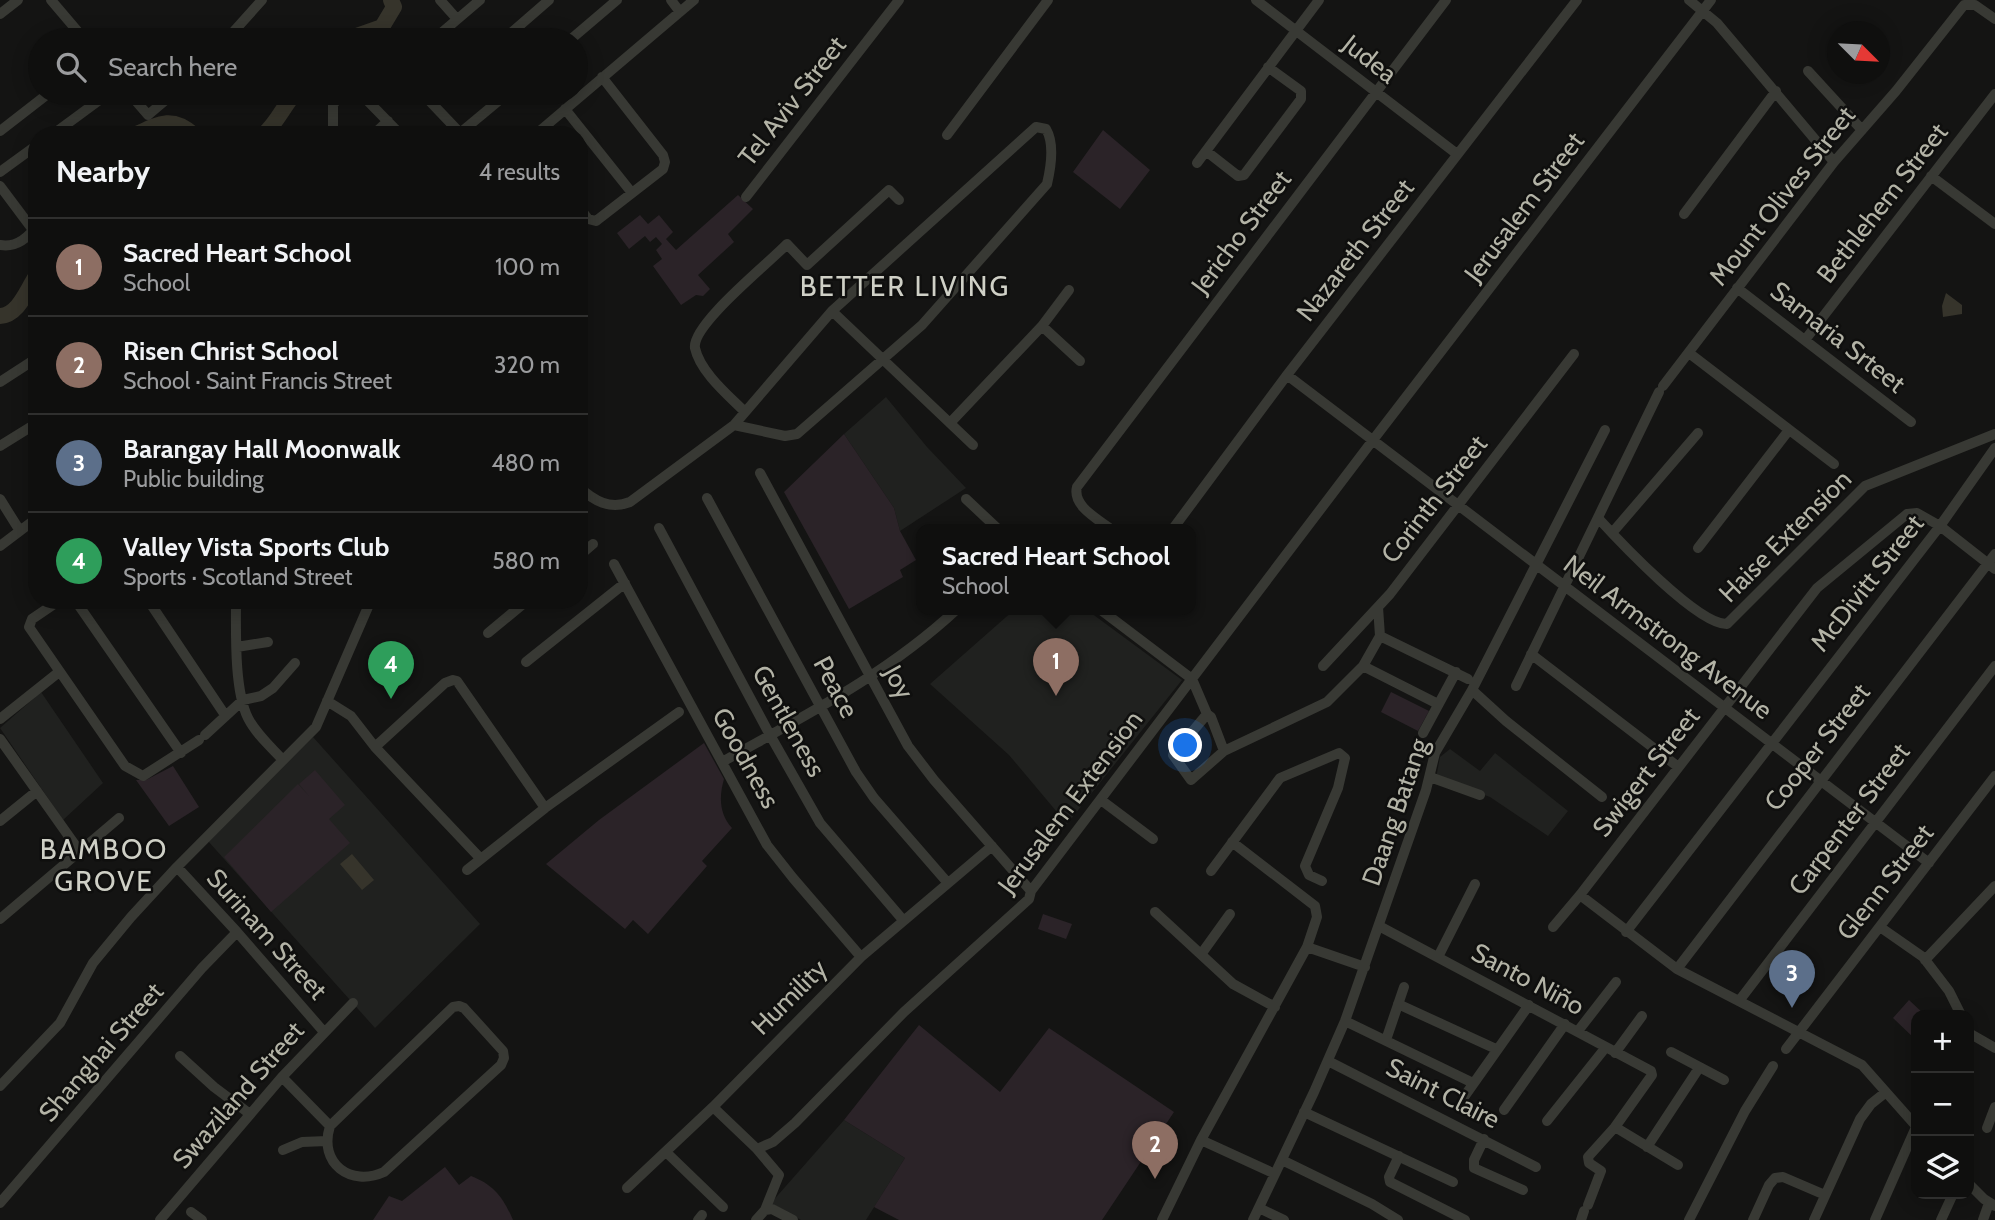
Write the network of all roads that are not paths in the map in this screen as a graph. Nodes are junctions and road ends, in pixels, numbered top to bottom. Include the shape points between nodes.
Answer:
1 (18, 0) edge
2 (51, 0) edge
3 (262, 0) edge
4 (440, 0) edge
5 (480, 0) edge
6 (549, 0) edge
7 (617, 0) edge
8 (671, 0) edge
9 (694, 0) edge
10 (899, 0) edge
11 (1048, 0) edge
12 (1256, 0) edge
13 (1319, 0) edge
14 (1446, 0) edge
15 (1577, 0) edge
16 (1689, 0) edge
17 (1711, 0) edge
18 (1703, 10) junction
19 (680, 12) junction
20 (0, 14) edge
21 (457, 19) junction
22 (1995, 19) edge
23 (75, 28) edge
24 (237, 28) edge
25 (447, 28) edge
26 (517, 28) edge
27 (584, 28) edge
28 (1296, 30) junction
29 (1268, 67) junction
30 (1808, 71) dead end
31 (602, 77) junction
32 (588, 89) edge
33 (1776, 91) junction
34 (1376, 93) junction
35 (1995, 94) edge
36 (34, 105) edge
37 (96, 105) edge
38 (139, 105) edge
39 (160, 105) edge
40 (333, 105) edge
41 (372, 105) edge
42 (434, 105) edge
43 (494, 105) edge
44 (570, 105) edge
45 (565, 109) junction
46 (388, 121) junction
47 (72, 126) edge
48 (333, 126) edge
49 (383, 126) edge
50 (393, 126) edge
51 (454, 126) edge
52 (470, 126) edge
53 (545, 126) edge
54 (579, 126) edge
55 (1862, 130) junction
56 (0, 131) edge
57 (947, 135) dead end
58 (588, 138) edge
59 (1206, 151) junction
60 (28, 152) edge
61 (1457, 154) junction
62 (1834, 162) junction
63 (1197, 163) dead end
64 (0, 172) edge
65 (1931, 176) junction
66 (0, 186) edge
67 (632, 193) junction
68 (746, 197) dead end
69 (899, 200) dead end
70 (1684, 214) dead end
71 (588, 217) edge
72 (28, 220) edge
73 (1995, 224) edge
74 (28, 236) edge
75 (0, 245) edge
76 (1737, 288) junction
77 (1069, 290) dead end
78 (832, 311) junction
79 (1042, 326) junction
80 (1805, 340) junction
81 (1689, 353) junction
82 (1574, 354) dead end
83 (882, 358) junction
84 (1080, 361) dead end
85 (28, 364) edge
86 (1287, 375) junction
87 (0, 383) edge
88 (746, 412) junction
89 (1911, 422) dead end
90 (950, 423) junction
91 (734, 425) junction
92 (28, 429) edge
93 (1605, 430) dead end
94 (1789, 430) junction
95 (1698, 433) dead end
96 (1995, 434) edge
97 (1373, 440) junction
98 (973, 445) dead end
99 (0, 446) edge
100 (1995, 448) edge
101 (1834, 464) dead end
102 (760, 473) dead end
103 (588, 492) edge
104 (707, 498) dead end
105 (0, 499) edge
106 (966, 499) dead end
107 (1459, 506) junction
108 (1598, 518) junction
109 (993, 524) edge
110 (1105, 524) edge
111 (1176, 524) edge
112 (28, 525) edge
113 (1940, 526) junction
114 (659, 528) dead end
115 (20, 531) junction
116 (1612, 533) junction
117 (593, 544) dead end
118 (0, 546) edge
119 (588, 548) edge
120 (1698, 548) dead end
121 (1992, 562) edge
122 (614, 564) dead end
123 (1536, 565) junction
124 (625, 583) junction
125 (1564, 586) junction
126 (1378, 607) junction
127 (47, 609) edge
128 (81, 609) edge
129 (154, 609) edge
130 (236, 609) edge
131 (367, 609) edge
132 (517, 609) edge
133 (951, 615) edge
134 (1108, 615) edge
135 (488, 633) dead end
136 (1380, 636) junction
137 (268, 642) dead end
138 (237, 647) junction
139 (1531, 654) junction
140 (526, 662) dead end
141 (295, 663) dead end
142 (1323, 666) dead end
143 (1363, 666) junction
144 (1995, 666) edge
145 (59, 672) junction
146 (1456, 672) junction
147 (870, 679) junction
148 (1192, 679) junction
149 (1470, 684) junction
150 (1516, 686) dead end
151 (243, 700) junction
152 (327, 701) junction
153 (1438, 704) junction
154 (821, 706) junction
155 (1724, 708) junction
156 (679, 712) dead end
157 (1207, 714) junction
158 (225, 715) junction
159 (0, 719) edge
160 (1423, 733) dead end
161 (770, 735) junction
162 (0, 739) edge
163 (1770, 743) junction
164 (375, 747) junction
165 (1224, 751) junction
166 (181, 753) junction
167 (283, 760) junction
168 (722, 762) junction
169 (1677, 766) junction
170 (1995, 776) edge
171 (1430, 777) junction
172 (1820, 780) junction
173 (37, 791) junction
174 (1480, 795) dead end
175 (1602, 797) dead end
176 (1101, 800) junction
177 (545, 808) junction
178 (119, 818) dead end
179 (0, 821) edge
180 (1875, 822) junction
181 (1153, 839) dead end
182 (1232, 842) junction
183 (992, 846) junction
184 (80, 852) junction
185 (480, 859) junction
186 (1929, 863) junction
187 (177, 867) junction
188 (467, 870) dead end
189 (1211, 872) dead end
190 (1322, 881) dead end
191 (947, 882) junction
192 (1475, 884) dead end
193 (1995, 886) edge
194 (1031, 891) junction
195 (1580, 895) junction
196 (1155, 912) dead end
197 (1230, 914) dead end
198 (0, 919) edge
199 (903, 920) junction
200 (1379, 926) junction
201 (1553, 927) dead end
202 (1880, 927) junction
203 (237, 932) junction
204 (1626, 932) junction
205 (1307, 947) junction
206 (1202, 953) junction
207 (861, 957) junction
208 (1438, 957) junction
209 (1925, 960) junction
210 (1365, 967) junction
211 (1677, 969) junction
212 (1616, 982) dead end
213 (1404, 987) dead end
214 (1739, 1001) junction
215 (353, 1003) dead end
216 (1398, 1004) junction
217 (1529, 1005) junction
218 (1275, 1007) junction
219 (1958, 1010) edge
220 (1642, 1016) dead end
221 (1345, 1021) junction
222 (1565, 1024) junction
223 (1578, 1031) junction
224 (324, 1032) junction
225 (1798, 1032) junction
226 (1974, 1036) edge
227 (1386, 1040) junction
228 (1995, 1048) edge
229 (1496, 1049) junction
230 (1786, 1049) dead end
231 (1611, 1050) junction
232 (1671, 1052) dead end
233 (180, 1056) dead end
234 (1328, 1061) junction
235 (1773, 1066) dead end
236 (1699, 1068) junction
237 (282, 1077) junction
238 (1724, 1080) dead end
239 (1473, 1083) junction
240 (0, 1086) edge
241 (1886, 1092) junction
242 (1464, 1097) dead end
243 (713, 1107) junction
244 (1995, 1107) edge
245 (1504, 1110) dead end
246 (1304, 1112) junction
247 (250, 1114) junction
248 (1547, 1121) dead end
249 (1911, 1121) edge
250 (330, 1126) junction
251 (1615, 1127) junction
252 (1987, 1128) edge
253 (1912, 1136) edge
254 (1484, 1139) junction
255 (1201, 1140) junction
256 (327, 1141) junction
257 (1647, 1147) junction
258 (757, 1149) junction
259 (283, 1150) dead end
260 (666, 1153) junction
261 (1399, 1156) junction
262 (1282, 1160) junction
263 (1678, 1165) dead end
264 (1536, 1167) dead end
265 (1275, 1174) junction
266 (1453, 1182) dead end
267 (627, 1188) dead end
268 (1974, 1188) edge
269 (1523, 1190) dead end
270 (1825, 1195) junction
271 (1951, 1199) edge
272 (0, 1203) edge
273 (1992, 1204) edge
274 (723, 1207) dead end
275 (1259, 1208) junction
276 (765, 1210) junction
277 (191, 1212) dead end
278 (1584, 1212) edge
279 (160, 1220) edge
280 (202, 1220) edge
281 (757, 1220) edge
282 (793, 1220) edge
283 (1162, 1220) edge
284 (1253, 1220) edge
285 (1284, 1220) edge
286 (1398, 1220) edge
287 (1465, 1220) edge
288 (1689, 1220) edge
289 (1753, 1220) edge
290 (1814, 1220) edge
291 (1875, 1220) edge
292 (1941, 1220) edge
293 (1983, 1220) edge

1 - 20 street
2 - 23 street
3 - 24 street
4 - 21 street
5 - 21 street
6 - 26 street
7 - 27 street
8 - 19 street
9 - 19 street
10 - 68 street, Tel Aviv Street
11 - 57 street
12 - 28 street, Judea
13 - 28 street
14 - 34 street, Jericho Street
15 - 61 street, Nazareth Street
16 - 18 street
17 - 18 street, Jerusalem Street
18 - 33 street
18 - 97 street, Jerusalem Street
19 - 31 street
21 - 25 street
22 - 55 street, Mount Olives Street via 1975,5 1964,5
28 - 29 street
28 - 34 street, Judea
29 - 59 street
29 - 59 street via 1301,91 1293,110 1241,176
30 - 55 street
31 - 32 street
31 - 67 street via 665,159 663,169
33 - 62 street
33 - 70 street
34 - 61 street, Judea
34 - 110 street, Jericho Street via 1089,469 1075,493 1080,504
35 - 65 street, Bethlehem Street
36 - 56 street
37 - 47 street
38 - 39 street via 148,115
40 - 48 street
41 - 46 street
42 - 51 street
43 - 52 street
44 - 45 street
45 - 53 street
45 - 54 street
46 - 49 street
46 - 50 street
55 - 62 street, Mount Olives Street
58 - 67 street
59 - 63 street
60 - 64 street
61 - 86 street, Nazareth Street
62 - 76 street, Mount Olives Street
65 - 73 street
65 - 80 street, Bethlehem Street
66 - 72 street
67 - 71 street via 596,221
69 - 88 street via 889,190 807,265 787,244 732,294 697,335 698,356 713,381
74 - 75 street via 10,247
76 - 80 street, Samaria Srteet
76 - 81 street, Mount Olives Street
77 - 79 street
78 - 83 street
78 - 83 street via 1036,127 1046,129 1051,137 1046,184 922,325
78 - 88 street
79 - 84 street
79 - 90 street
80 - 89 street, Samaria Srteet
81 - 94 street
81 - 108 street, Mount Olives Street via 1661,389
82 - 107 street, Corinth Street
83 - 90 street
83 - 91 street via 797,434 785,436
85 - 87 street
86 - 97 street, Neil Armstrong Avenue
86 - 111 street, Nazareth Street
88 - 91 street
90 - 98 street
91 - 103 street via 636,499 607,505
92 - 99 street
93 - 123 street, Daang Batang
94 - 101 street
94 - 120 street
95 - 116 street
96 - 116 street, Haise Extension via 1865,486 1731,622 1714,621 1662,583
97 - 107 street, Neil Armstrong Avenue
97 - 148 street, Jerusalem Extension
100 - 113 street, McDivitt Street
102 - 147 street, Joy
104 - 154 street, Peace
105 - 115 street
106 - 109 street
107 - 123 street, Neil Armstrong Avenue
107 - 126 street, Corinth Street
108 - 116 street
108 - 125 street, Mount Olives Street
112 - 115 street
113 - 121 street, Swigert Street
113 - 155 street, Swigert Street via 1917,513 1907,514 1825,580
113 - 163 street, McDivitt Street
114 - 161 street, Gentleness
115 - 118 street
117 - 119 street
121 - 172 street, Cooper Street
122 - 124 street, Goodness
123 - 125 street, Neil Armstrong Avenue
123 - 149 street, Daang Batang
124 - 140 street
124 - 168 street, Goodness
125 - 139 street, Mount Olives Street
125 - 155 street, Neil Armstrong Avenue
126 - 136 street
126 - 142 street, Corinth Street
127 - 145 street via 29,627
128 - 166 street
129 - 158 street
130 - 138 street
131 - 152 street
132 - 135 street
133 - 147 street
134 - 148 street
136 - 143 street
136 - 146 street
137 - 138 street
138 - 151 street
139 - 150 street, Mount Olives Street
139 - 169 street
141 - 151 street via 267,692
143 - 153 street
143 - 165 street via 1327,702
144 - 180 street, Carpenter Street
145 - 159 street
145 - 166 street via 133,772 143,776
146 - 149 street
146 - 153 street
147 - 154 street
147 - 183 street, Joy via 908,746
148 - 157 street
148 - 176 street, Jerusalem Extension
149 - 171 street, Daang Batang via 1435,753
149 - 175 street via 1506,721
151 - 158 street
151 - 167 street via 255,730
152 - 164 street via 351,716
152 - 167 street via 316,727
153 - 160 street
154 - 161 street
154 - 191 street, Peace via 865,786
155 - 163 street, Neil Armstrong Avenue
155 - 169 street, Swigert Street
156 - 177 street
157 - 165 street
157 - 165 street via 1173,758 1191,780
158 - 166 street
161 - 168 street
161 - 199 street, Gentleness via 820,823
162 - 173 street
163 - 172 street
163 - 204 street, Neil Armstrong Avenue
164 - 177 street via 445,683 457,681
164 - 185 street
167 - 187 street
168 - 207 street, Goodness via 767,845
169 - 195 street, Swigert Street
170 - 186 street, Glenn Street
171 - 174 street
171 - 200 street, Daang Batang
172 - 180 street
172 - 211 street, Cooper Street
173 - 179 street
173 - 184 street
176 - 181 street
176 - 194 street, Jerusalem Extension
177 - 185 street
178 - 184 street
180 - 186 street
180 - 214 street, Carpenter Street
182 - 189 street
182 - 190 street via 1280,778 1342,753 1345,761 1340,782 1305,866
182 - 205 street via 1317,909
183 - 191 street, Humility
183 - 194 street, Joy
184 - 198 street
185 - 188 street
186 - 202 street, Glenn Street
187 - 203 street, Surinam Street
187 - 240 street via 93,963 60,1023
191 - 199 street, Humility
192 - 208 street
193 - 209 street
194 - 258 street, Jerusalem Extension via 1027,901 904,1012 795,1123
195 - 201 street, Swigert Street
195 - 204 street
196 - 206 street
197 - 206 street
199 - 207 street, Humility
200 - 208 street, Santo Niño
200 - 210 street, Daang Batang
202 - 209 street
202 - 225 street, Glenn Street
203 - 224 street, Surinam Street
203 - 272 street, Shanghai Street
204 - 211 street
205 - 210 street
205 - 218 street
206 - 218 street via 1233,984
207 - 243 street, Humility
208 - 217 street, Santo Niño
209 - 219 street
210 - 221 street, Daang Batang
211 - 214 street
212 - 223 street
213 - 216 street
214 - 225 street
215 - 224 street, Swaziland Street
216 - 227 street
216 - 229 street
217 - 222 street, Santo Niño
217 - 229 street
218 - 255 street
220 - 231 street
221 - 227 street
221 - 234 street, Daang Batang
222 - 223 street, Santo Niño
222 - 245 street
223 - 231 street, Santo Niño
224 - 237 street, Swaziland Street
225 - 230 street, Glenn Street
225 - 241 street via 1856,1062
226 - 228 street
227 - 239 street
229 - 239 street
231 - 248 street
231 - 251 street, Santo Niño via 1652,1075
232 - 236 street
233 - 247 street
234 - 246 street, Daang Batang
234 - 254 street, Saint Claire
235 - 288 street
236 - 238 street
236 - 257 street
237 - 247 street, Swaziland Street
237 - 250 street
239 - 242 street
241 - 249 street
241 - 270 street via 1860,1119
243 - 258 street
243 - 260 street, Humility
244 - 252 street
246 - 261 street
246 - 262 street, Daang Batang
247 - 279 street, Swaziland Street
250 - 256 street
250 - 256 street via 453,1007 464,1009 503,1051 500,1065 384,1171 371,1177 346,1173 327,1151
251 - 257 street
251 - 278 street via 1587,1160 1601,1171
253 - 291 street
254 - 264 street, Saint Claire
254 - 269 street via 1474,1168
255 - 265 street
255 - 283 street
256 - 259 street via 302,1142
257 - 263 street
258 - 276 street via 779,1175
260 - 267 street, Humility
260 - 274 street
261 - 266 street
261 - 287 street via 1391,1182
262 - 265 street, Daang Batang
262 - 286 street
265 - 275 street, Daang Batang
268 - 273 street
270 - 289 street via 1783,1177 1775,1178
270 - 290 street
271 - 292 street
273 - 293 street
275 - 284 street, Daang Batang
275 - 285 street
276 - 281 street
276 - 282 street
277 - 280 street

